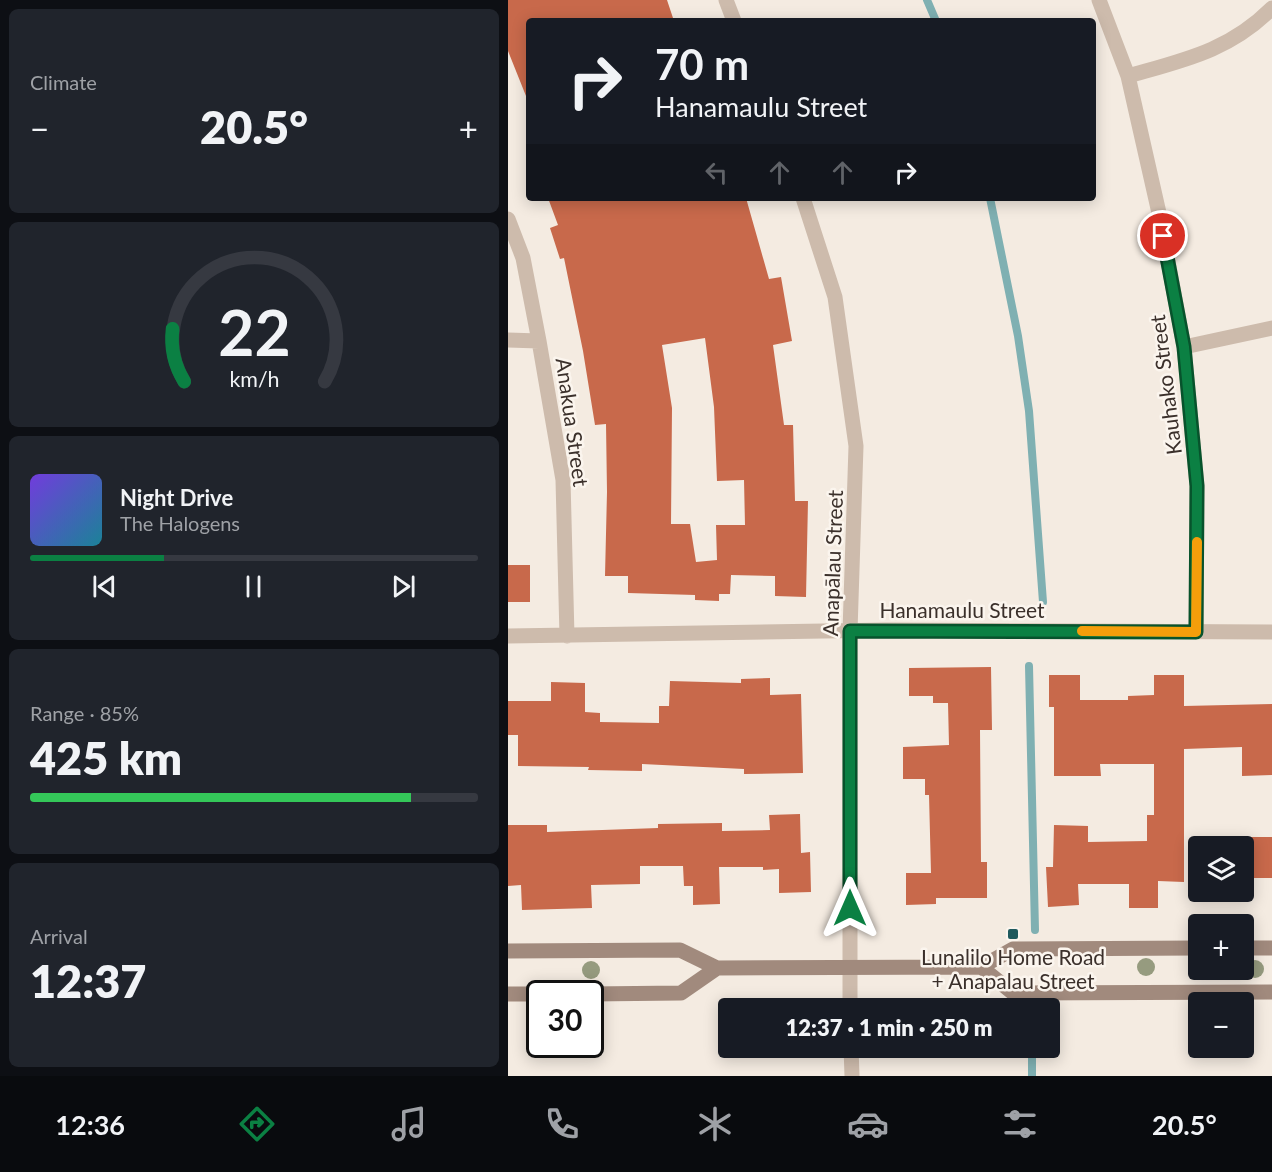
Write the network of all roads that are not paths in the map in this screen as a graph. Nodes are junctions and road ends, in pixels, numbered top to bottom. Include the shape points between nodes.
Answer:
1 (726, 0) edge
2 (1099, 0) edge
3 (1272, 8) edge
4 (733, 18) edge
5 (1128, 76) junction
6 (804, 201) edge
7 (508, 219) edge
8 (1272, 328) edge
9 (508, 340) edge
10 (540, 341) junction
11 (1184, 347) junction
12 (850, 631) junction
13 (1196, 632) junction
14 (1272, 632) edge
15 (508, 636) edge
16 (567, 636) junction
17 (1188, 948) edge
18 (1254, 948) edge
19 (1272, 948) edge
20 (508, 951) edge
21 (981, 967) junction
22 (717, 968) junction
23 (850, 968) junction
24 (1272, 992) edge
25 (508, 994) edge
26 (526, 994) edge
27 (604, 994) edge
28 (850, 998) edge
29 (852, 1058) edge
30 (852, 1076) edge

1 - 4 street
2 - 5 street, Kauhako Street
3 - 5 street via 1214,50
5 - 11 street, Kauhako Street
6 - 12 street, Anapālau Street via 835,297 856,446
7 - 10 street, Anakua Street via 523,258
8 - 11 street
9 - 10 street
10 - 16 street, Anakua Street via 563,480
11 - 13 street, Kauhako Street via 1197,486
12 - 13 street, Hanamaulu Street
12 - 16 street, Hanamaulu Street
12 - 23 street, Anapālau Street
13 - 14 street, Hanamaulu Street
15 - 16 street, Hanamaulu Street
17 - 21 main road via 1013,949
18 - 19 main road
20 - 22 main road via 680,950
21 - 23 main road
21 - 24 main road via 1013,993
22 - 23 main road
22 - 27 main road via 681,993
23 - 28 street, Anapālau Street
25 - 26 main road
29 - 30 street

